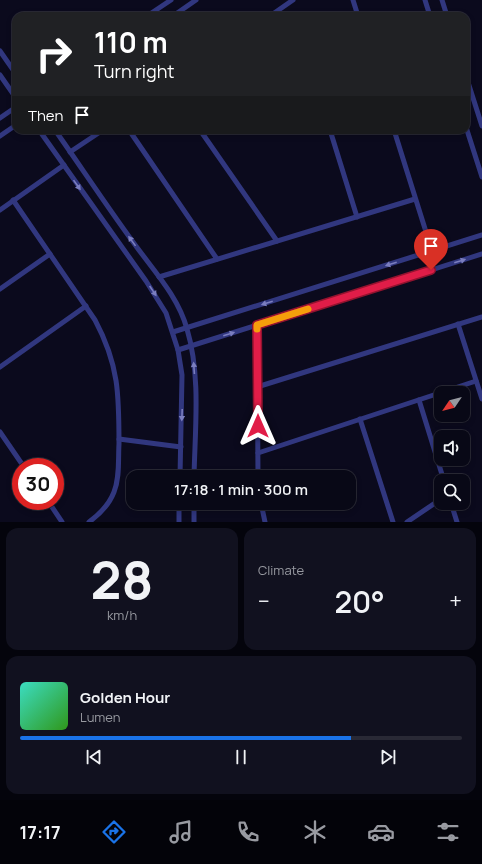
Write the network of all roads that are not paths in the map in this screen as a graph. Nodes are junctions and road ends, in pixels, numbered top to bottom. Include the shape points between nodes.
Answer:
1 (170, 0) edge
2 (196, 0) edge
3 (293, 0) edge
4 (353, 0) edge
5 (425, 0) edge
6 (442, 0) edge
7 (153, 12) edge
8 (179, 12) edge
9 (276, 12) edge
10 (357, 12) edge
11 (429, 12) edge
12 (446, 12) edge
13 (0, 51) edge
14 (12, 68) edge
15 (0, 75) edge
16 (470, 88) edge
17 (12, 92) edge
18 (12, 110) edge
19 (0, 118) edge
20 (482, 126) edge
21 (12, 128) edge
22 (42, 134) edge
23 (58, 134) edge
24 (97, 134) edge
25 (132, 134) edge
26 (202, 134) edge
27 (331, 134) edge
28 (395, 134) edge
29 (468, 134) edge
30 (0, 136) edge
31 (70, 152) junction
32 (64, 165) junction
33 (482, 177) edge
34 (416, 199) junction
35 (13, 200) junction
36 (0, 210) edge
37 (357, 217) junction
38 (482, 235) edge
39 (277, 241) junction
40 (432, 251) junction
41 (50, 254) junction
42 (482, 254) edge
43 (217, 259) junction
44 (159, 277) junction
45 (0, 289) edge
46 (86, 306) junction
47 (482, 317) edge
48 (458, 324) junction
49 (257, 325) junction
50 (187, 328) junction
51 (173, 332) junction
52 (191, 346) junction
53 (178, 350) junction
54 (0, 367) edge
55 (476, 381) junction
56 (257, 387) junction
57 (482, 399) edge
58 (419, 400) junction
59 (360, 419) junction
60 (0, 432) edge
61 (119, 439) junction
62 (181, 447) junction
63 (258, 453) junction
64 (18, 458) edge
65 (180, 470) edge
66 (194, 470) edge
67 (258, 470) edge
68 (442, 474) edge
69 (434, 504) edge
70 (54, 510) edge
71 (179, 510) edge
72 (194, 510) edge
73 (262, 510) edge
74 (453, 510) edge
75 (62, 522) edge
76 (89, 522) edge
77 (179, 522) edge
78 (194, 522) edge
79 (265, 522) edge
80 (393, 522) edge
81 (407, 522) edge
82 (457, 522) edge

1 - 7 street
2 - 8 street
3 - 9 street
4 - 10 street
5 - 11 street
6 - 12 street
13 - 14 street
15 - 17 street
16 - 20 street
18 - 19 street
21 - 30 street
22 - 32 street
23 - 31 street
24 - 31 street
25 - 43 street
26 - 39 street
27 - 37 street
28 - 34 street
29 - 33 street
44 -> 31 street
32 - 35 street
32 -> 51 street via 157,297
34 - 37 street
34 - 40 street
35 - 36 street
35 - 41 street
37 - 39 street
38 - 40 street
39 - 43 street
40 -> 50 street
41 - 45 street
41 - 46 street
49 -> 42 street
43 - 44 street
44 - 50 street via 180,309
46 - 54 street
46 - 61 street via 103,335 114,363 119,393
47 - 48 street
48 - 55 street
48 - 56 street
52 -> 49 street
49 - 56 street
50 - 51 street
50 - 52 street
51 - 53 street
52 - 53 street
66 -> 52 street via 195,377
53 -> 62 street via 182,375
55 - 57 street
55 - 58 street
56 - 63 street
58 - 59 street
58 - 68 street
59 - 63 street
59 - 80 street
60 - 64 street
61 - 62 street
61 - 76 street via 118,473 114,493 103,510
62 - 65 street
63 - 67 street
69 - 81 street
70 - 75 street
71 - 77 street
72 - 78 street
73 - 79 street
74 - 82 street

